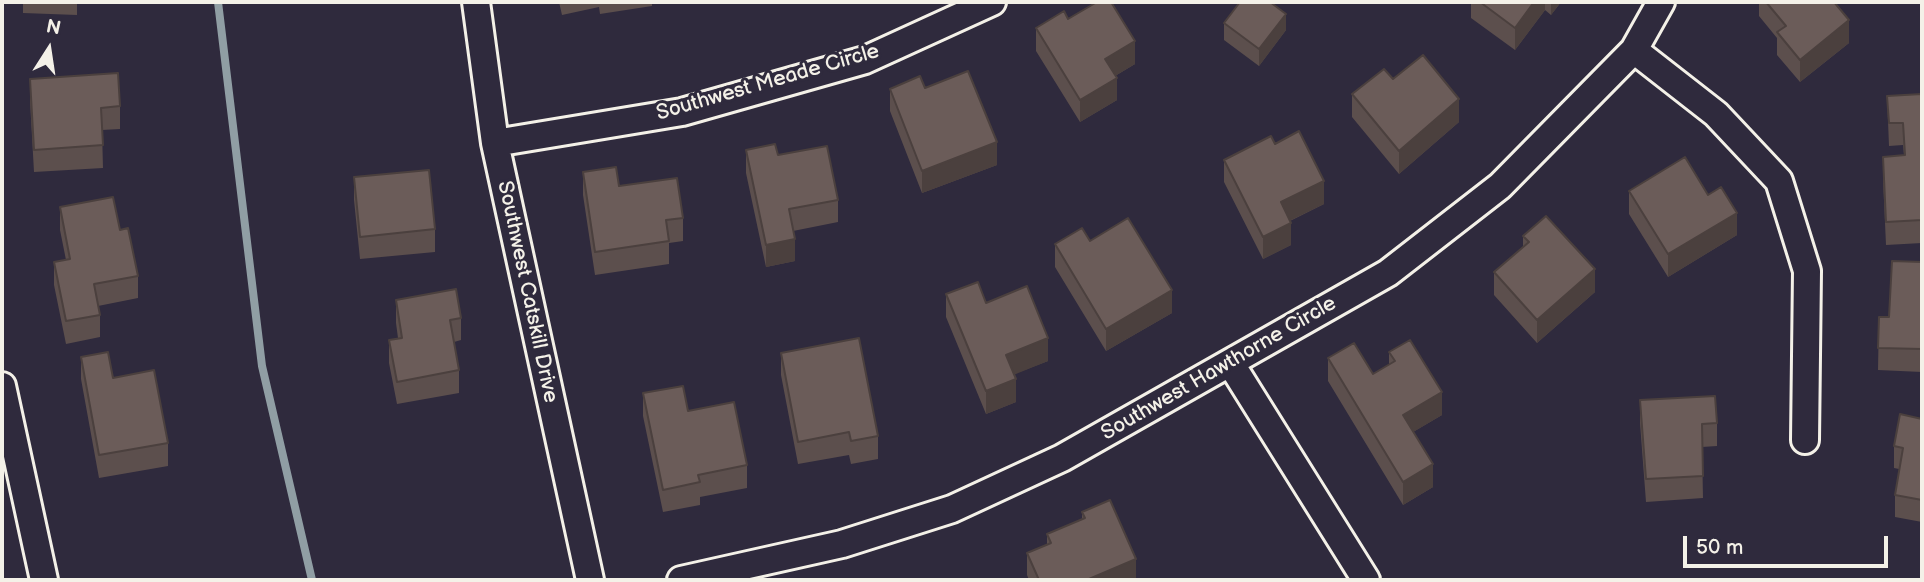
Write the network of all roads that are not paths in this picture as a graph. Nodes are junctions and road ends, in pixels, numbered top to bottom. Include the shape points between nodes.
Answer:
1 (476, 2) edge
2 (992, 2) edge
3 (1661, 2) edge
4 (1634, 50) junction
5 (495, 144) junction
6 (1231, 363) junction
7 (2, 386) edge
8 (1805, 440) dead end
9 (44, 580) edge
10 (590, 580) edge
11 (681, 580) edge
12 (1366, 580) edge

1 - 5 street, Southwest Catskill Drive
2 - 5 street, Southwest Meade Circle via 865,60 682,112
3 - 4 street, Southwest Hawthorne Circle
4 - 6 street, Southwest Hawthorne Circle via 1500,186 1398,265
4 - 8 street via 1716,114 1779,181 1807,271
5 - 10 street, Southwest Catskill Drive
6 - 11 street, Southwest Hawthorne Circle via 1062,458 952,509 842,544
6 - 12 street
7 - 9 street

